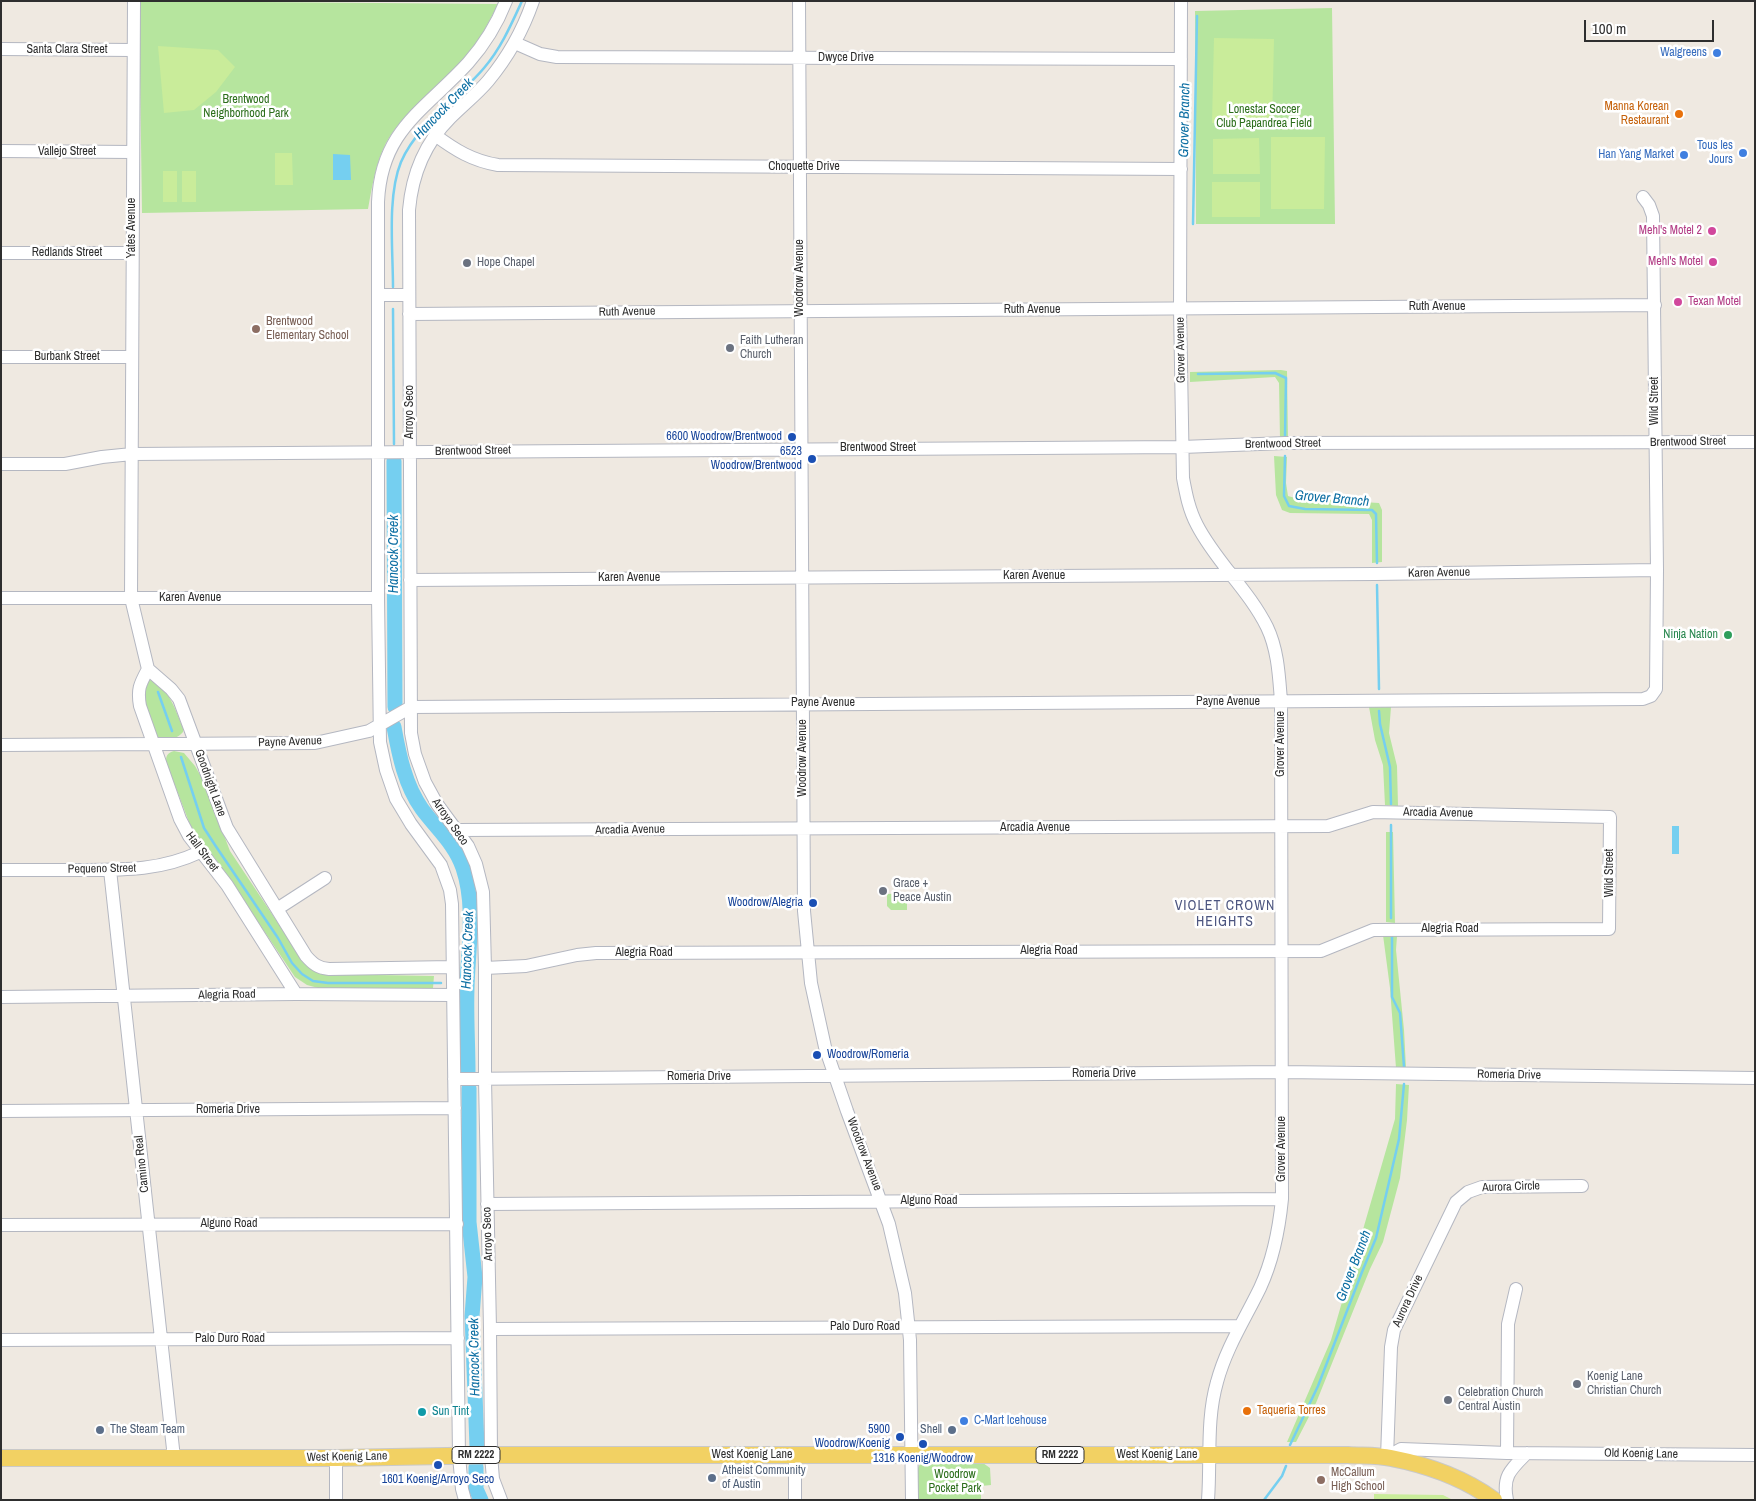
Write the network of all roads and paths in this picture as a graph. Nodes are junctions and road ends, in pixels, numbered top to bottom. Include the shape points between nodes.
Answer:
1 (134, 1) edge
2 (506, 1) edge
3 (533, 1) edge
4 (799, 1) edge
5 (1181, 1) edge
6 (515, 43) junction
7 (1, 49) edge
8 (134, 50) junction
9 (800, 58) junction
10 (1181, 59) junction
11 (435, 135) junction
12 (1, 151) edge
13 (133, 152) junction
14 (800, 167) junction
15 (1181, 169) junction
16 (1643, 197) dead end
17 (1, 253) edge
18 (132, 254) junction
19 (378, 295) junction
20 (409, 295) junction
21 (1655, 305) junction
22 (1180, 309) junction
23 (800, 310) junction
24 (409, 314) junction
25 (1, 357) edge
26 (132, 357) junction
27 (1755, 442) edge
28 (1656, 443) junction
29 (1182, 447) junction
30 (801, 448) junction
31 (378, 452) junction
32 (410, 452) junction
33 (132, 454) junction
34 (1, 464) edge
35 (1657, 570) junction
36 (1232, 574) junction
37 (802, 577) junction
38 (410, 580) junction
39 (1, 598) edge
40 (131, 598) junction
41 (378, 598) junction
42 (148, 669) junction
43 (1652, 696) joint
44 (1281, 702) junction
45 (803, 704) junction
46 (411, 707) junction
47 (380, 724) junction
48 (154, 744) junction
49 (197, 744) junction
50 (1, 745) edge
51 (1610, 817) joint
52 (1282, 826) junction
53 (803, 828) junction
54 (458, 830) junction
55 (200, 852) junction
56 (1, 870) edge
57 (110, 870) junction
58 (326, 878) dead end
59 (277, 909) junction
60 (1609, 929) joint
61 (1281, 950) junction
62 (807, 952) junction
63 (452, 967) junction
64 (485, 968) junction
65 (296, 994) junction
66 (452, 995) junction
67 (124, 996) junction
68 (1, 997) edge
69 (1282, 1072) junction
70 (834, 1076) junction
71 (1755, 1078) edge
72 (454, 1079) junction
73 (485, 1079) junction
74 (455, 1108) junction
75 (137, 1110) junction
76 (1, 1111) edge
77 (1582, 1186) dead end
78 (1282, 1199) junction
79 (882, 1201) junction
80 (487, 1204) junction
81 (1450, 1211) joint
82 (457, 1224) junction
83 (1, 1225) edge
84 (149, 1225) junction
85 (1516, 1289) dead end
86 (909, 1326) junction
87 (1239, 1326) junction
88 (490, 1329) junction
89 (458, 1338) junction
90 (162, 1339) junction
91 (1, 1340) edge
92 (1507, 1453) junction
93 (1527, 1453) junction
94 (491, 1455) junction
95 (795, 1455) junction
96 (912, 1455) junction
97 (1209, 1455) junction
98 (1755, 1455) edge
99 (459, 1456) junction
100 (1387, 1457) junction
101 (1, 1458) edge
102 (174, 1458) junction
103 (336, 1458) junction
104 (336, 1500) edge
105 (465, 1500) edge
106 (501, 1500) edge
107 (795, 1500) edge
108 (912, 1500) edge
109 (1208, 1500) edge
110 (1494, 1500) edge
111 (1507, 1500) edge

1 - 8 street, Yates Avenue
2 - 19 street via 482,45 410,118 388,154 380,177 378,199
3 - 6 street, Arroyo Seco
4 - 9 street, Woodrow Avenue
5 - 10 street, Grover Avenue
6 - 9 street, Dwyce Drive via 533,52 556,57
6 - 11 street, Arroyo Seco via 489,80
7 - 8 street, Santa Clara Street
8 - 13 street, Yates Avenue
9 - 10 street, Dwyce Drive
9 - 14 street, Woodrow Avenue
10 - 15 street, Grover Avenue
11 - 14 street, Choquette Drive via 469,158 498,165
11 - 20 street, Arroyo Seco via 419,165 411,196
12 - 13 street, Vallejo Street
13 - 18 street, Yates Avenue
14 - 15 street, Choquette Drive
14 - 23 street, Woodrow Avenue
15 - 22 street, Grover Avenue
16 - 21 street, Wild Street via 1653,216
17 - 18 street, Redlands Street
18 - 26 street, Yates Avenue
19 - 20 street
19 - 31 street
20 - 24 street, Arroyo Seco
21 - 22 street, Ruth Avenue
21 - 28 street, Wild Street
22 - 23 street, Ruth Avenue
22 - 29 street, Grover Avenue
23 - 24 street, Ruth Avenue
23 - 30 street, Woodrow Avenue
24 - 32 street, Arroyo Seco
25 - 26 street, Burbank Street
26 - 33 street, Yates Avenue
27 - 28 street, Brentwood Street
28 - 29 street, Brentwood Street via 1285,443
28 - 35 street, Wild Street
29 - 30 street, Brentwood Street
29 - 36 street, Grover Avenue via 1183,478 1196,524
30 - 32 street, Brentwood Street
30 - 37 street, Woodrow Avenue
31 - 32 street, Brentwood Street
31 - 33 street, Brentwood Street
31 - 41 street
32 - 38 street, Arroyo Seco
33 - 34 street, Brentwood Street via 65,464
33 - 40 street
35 - 36 street, Karen Avenue
35 - 43 street, Wild Street via 1656,689
36 - 37 street, Karen Avenue
36 - 44 street, Grover Avenue via 1254,605 1274,645
37 - 38 street, Karen Avenue
37 - 45 street, Woodrow Avenue
38 - 46 street, Arroyo Seco
39 - 40 street, Karen Avenue
40 - 41 street, Karen Avenue
40 - 42 street
41 - 47 street
42 - 48 street, Hall Street via 138,692
42 - 49 street, Goodnight Lane via 179,699
43 - 44 street, Payne Avenue via 1642,699
44 - 45 street, Payne Avenue
44 - 52 street, Grover Avenue
45 - 46 street, Payne Avenue
45 - 53 street, Woodrow Avenue
46 - 47 street, Payne Avenue
46 - 54 street, Arroyo Seco via 412,744 421,774 432,796
47 - 49 street, Payne Avenue via 369,731 315,743
47 - 63 street via 382,756 393,792 446,878 452,904
48 - 49 street, Payne Avenue
48 - 50 street, Payne Avenue
48 - 55 street, Hall Street via 180,819
49 - 59 street, Goodnight Lane via 227,828
51 - 52 street, Arcadia Avenue via 1374,812 1328,826
51 - 60 street, Wild Street
52 - 53 street, Arcadia Avenue
52 - 61 street, Grover Avenue
53 - 54 street, Arcadia Avenue
53 - 62 street, Woodrow Avenue
54 - 64 street, Arroyo Seco via 474,860 483,892
55 - 57 street, Pequeno Street via 164,865
55 - 65 street, Hall Street via 227,886
56 - 57 street, Pequeno Street
57 - 67 street, Camino Real
58 - 59 street
59 - 63 street, Goodnight Lane via 306,956 319,968
60 - 61 street, Alegria Road via 1373,930 1321,951
61 - 62 street, Alegria Road
61 - 69 street, Grover Avenue
62 - 64 street, Alegria Road via 596,953 526,966
62 - 70 street, Woodrow Avenue via 817,1015
63 - 66 street
64 - 73 street, Arroyo Seco
65 - 66 street, Alegria Road
65 - 67 street, Alegria Road
66 - 72 street
67 - 68 street, Alegria Road
67 - 75 street, Camino Real
69 - 70 street, Romeria Drive
69 - 71 street, Romeria Drive
69 - 78 street, Grover Avenue
70 - 73 street, Romeria Drive
70 - 79 street, Woodrow Avenue
72 - 73 street, Romeria Drive
72 - 74 street
73 - 80 street, Arroyo Seco
74 - 75 street, Romeria Drive
74 - 82 street
75 - 76 street, Romeria Drive
75 - 84 street, Camino Real
77 - 81 street, Aurora Circle via 1475,1188 1461,1196
78 - 79 street, Alguno Road
78 - 87 street, Grover Avenue via 1271,1259 1260,1288
79 - 80 street, Alguno Road
79 - 86 street, Woodrow Avenue via 898,1260
80 - 88 street, Arroyo Seco
81 - 100 street, Aurora Drive via 1394,1330
82 - 84 street, Alguno Road
82 - 89 street
83 - 84 street, Alguno Road
84 - 90 street, Camino Real
85 - 92 street via 1508,1324
86 - 87 street, Palo Duro Road
86 - 88 street, Palo Duro Road
86 - 96 street, Woodrow Avenue
87 - 97 street, Grover Avenue via 1217,1381 1211,1411
88 - 94 street, Arroyo Seco
89 - 90 street, Palo Duro Road
89 - 99 street
90 - 91 street, Palo Duro Road
90 - 102 street, Camino Real
92 - 93 street, Old Koenig Lane
92 - 100 street, Old Koenig Lane via 1401,1448
93 - 98 street, Old Koenig Lane
93 - 111 street via 1508,1473 1505,1482
94 - 95 main road, West Koenig Lane / RM 2222
94 - 99 main road, West Koenig Lane / RM 2222
94 - 106 street, Arroyo Seco via 493,1479
95 - 96 main road, West Koenig Lane / RM 2222
95 - 107 street
96 - 97 main road, West Koenig Lane / RM 2222
96 - 108 street, Woodrow Avenue
97 - 100 main road, West Koenig Lane / RM 2222 via 1348,1454
97 - 109 street, Grover Avenue
99 - 103 main road, West Koenig Lane / RM 2222
99 - 105 street
100 - 110 main road, West Koenig Lane / RM 2222 via 1463,1481
101 - 102 main road, West Koenig Lane / RM 2222
102 - 103 main road, West Koenig Lane / RM 2222
103 - 104 street

